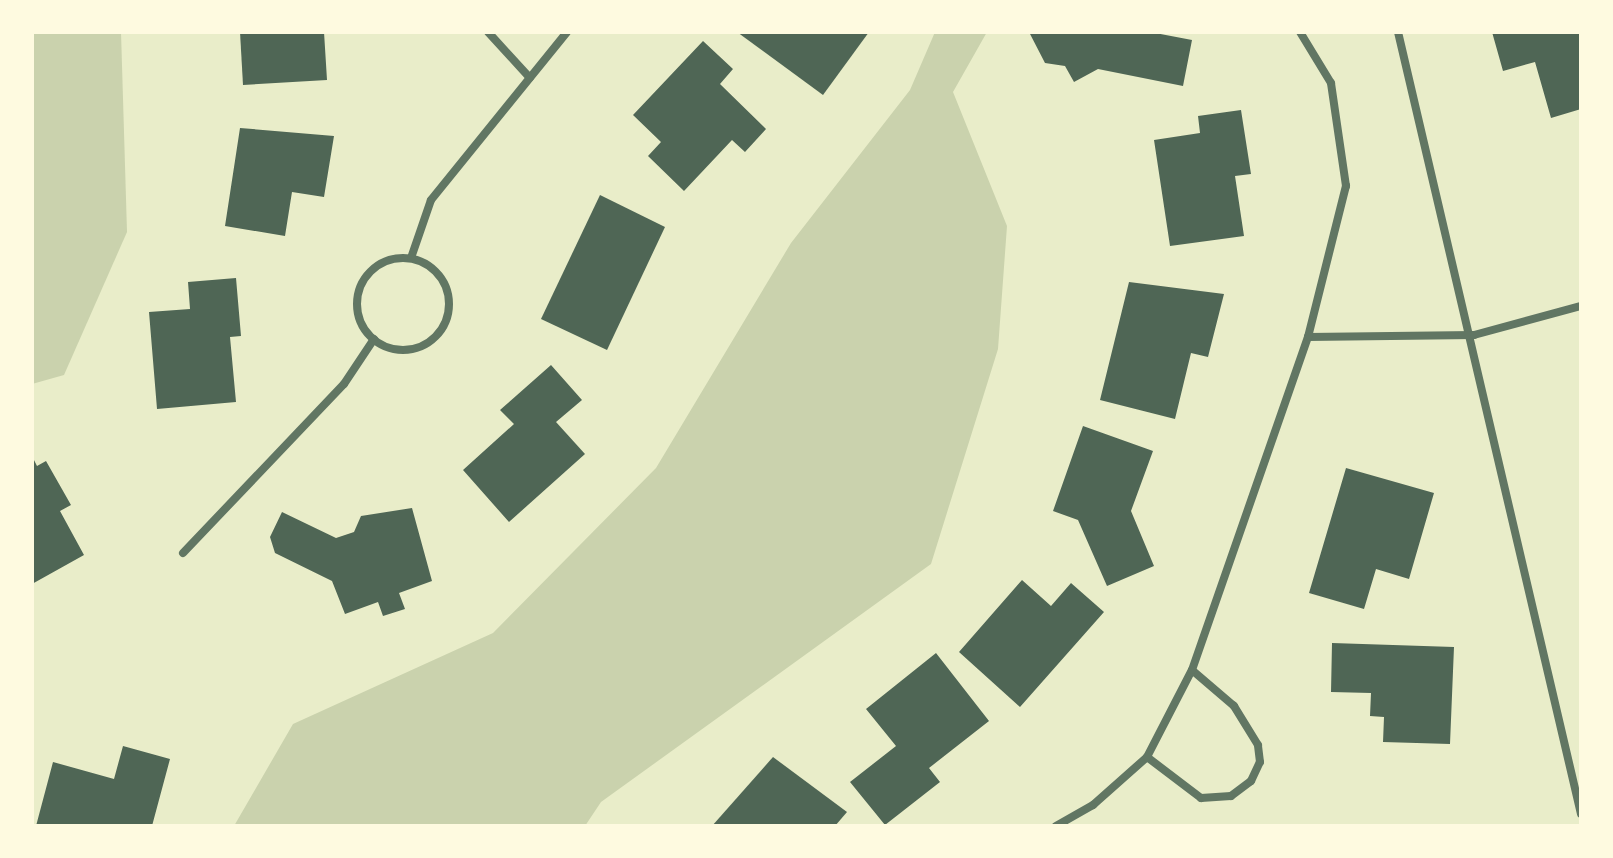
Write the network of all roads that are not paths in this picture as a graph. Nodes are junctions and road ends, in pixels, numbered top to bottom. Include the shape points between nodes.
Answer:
1 (488, 32) edge
2 (567, 32) edge
3 (1300, 32) edge
4 (1398, 32) edge
5 (530, 78) junction
6 (411, 258) junction
7 (1581, 306) edge
8 (1474, 335) junction
9 (1308, 337) junction
10 (374, 339) junction
11 (183, 553) dead end
12 (1192, 670) junction
13 (1147, 757) junction
14 (1581, 814) edge
15 (1056, 826) edge

1 - 5 street
2 - 5 street
3 - 9 street via 1331,83 1346,186
4 - 8 street
5 - 6 street via 431,200
6 - 10 street via 380,263 360,288 359,320
6 - 10 street via 439,274 447,320 411,350
7 - 8 street
8 - 9 street
8 - 14 street
9 - 12 street
10 - 11 street via 344,384
12 - 13 street
12 - 13 street via 1234,706 1258,745 1260,762 1251,781 1231,796 1201,798
13 - 15 street via 1093,805

